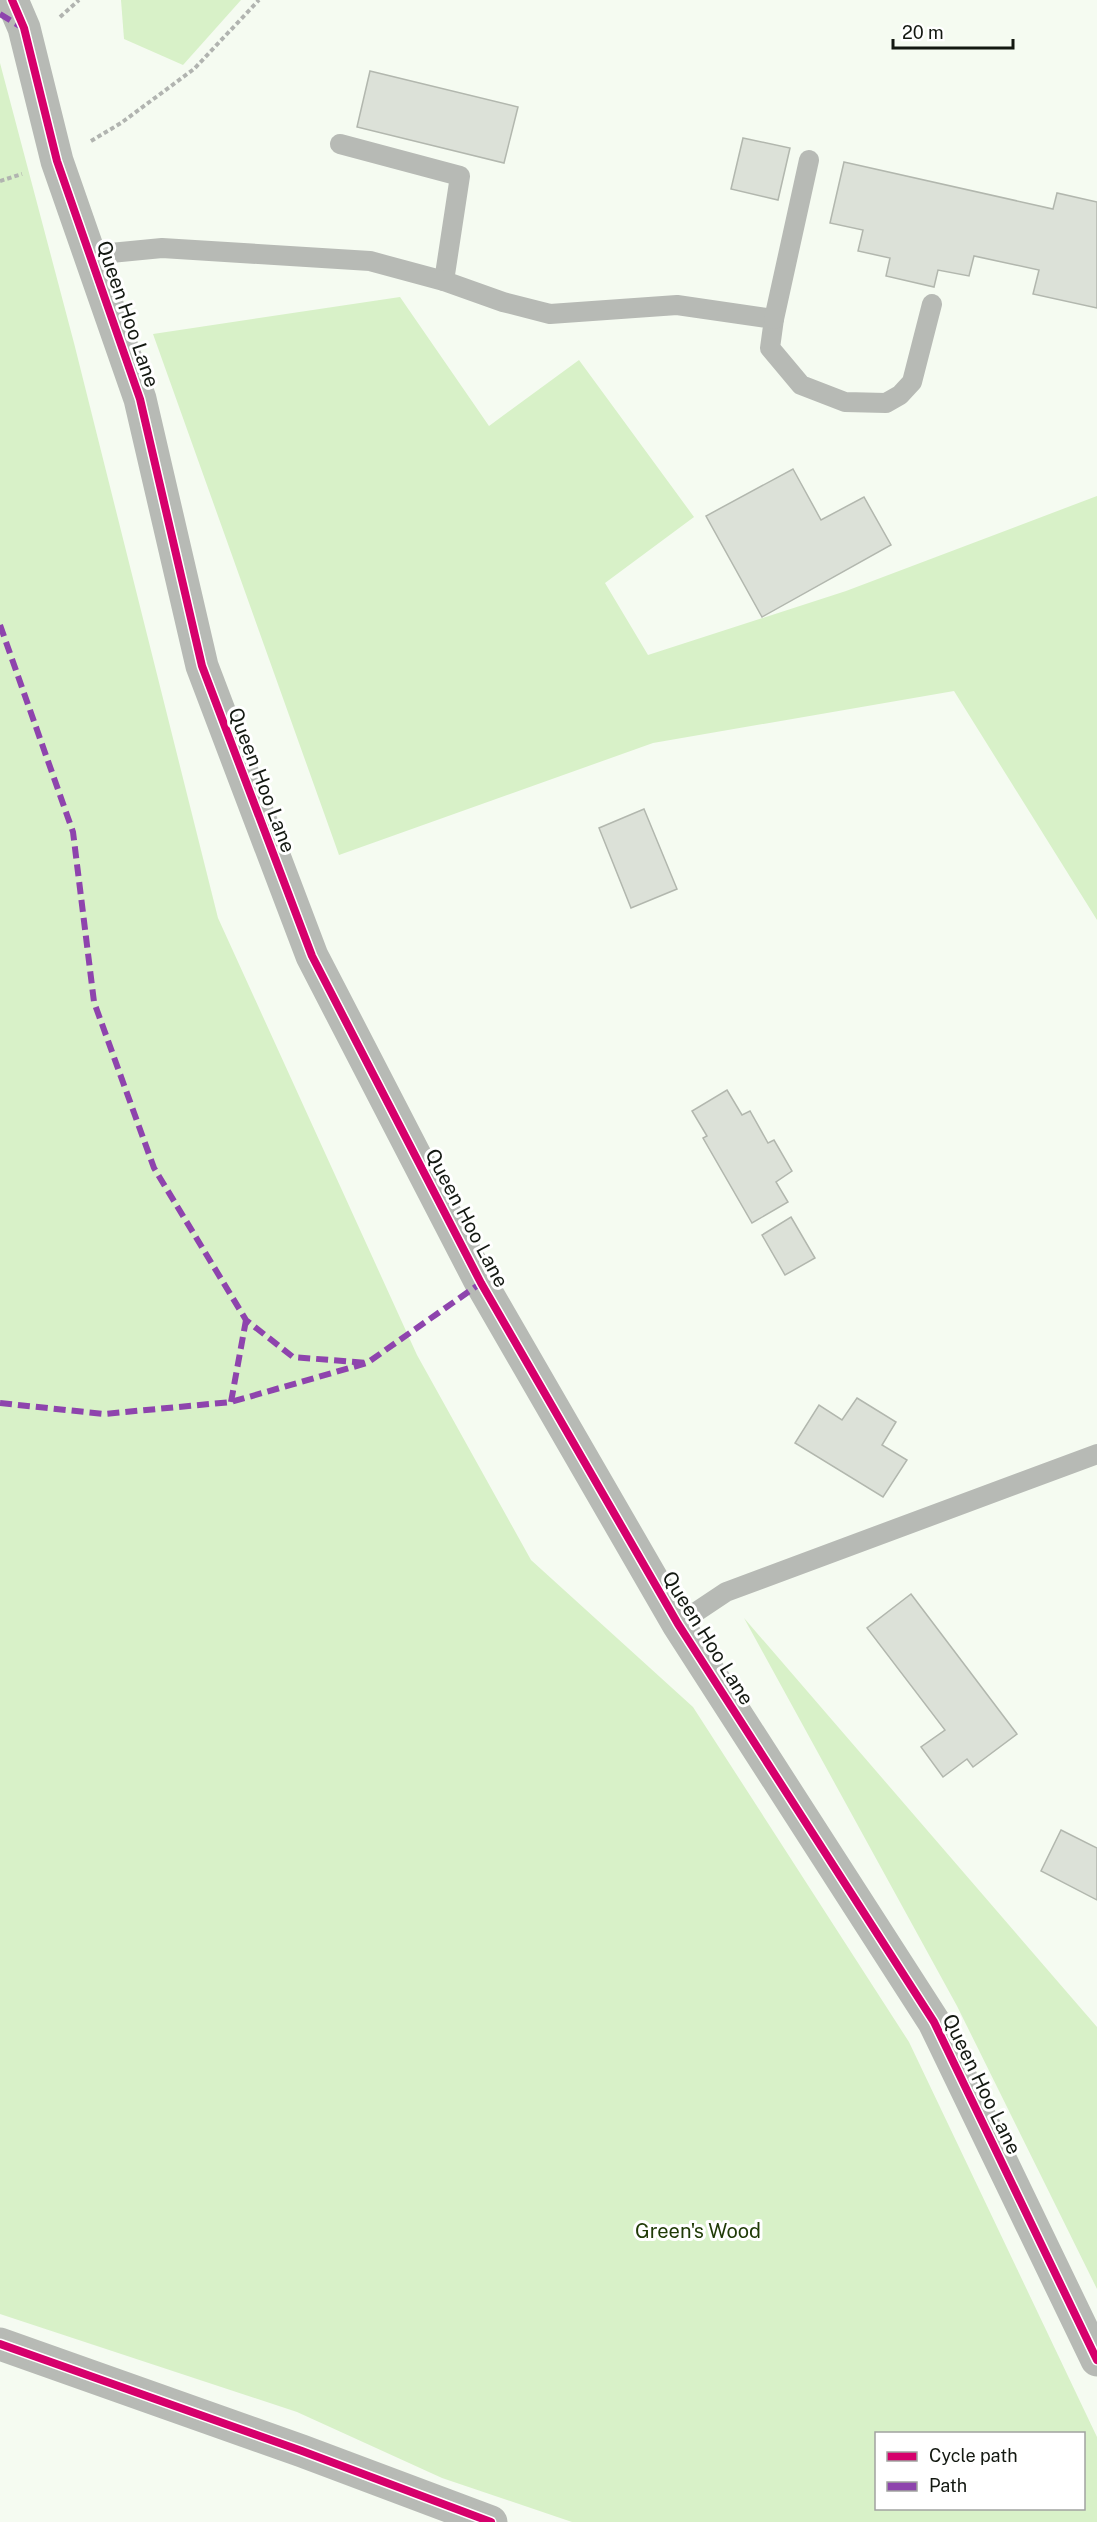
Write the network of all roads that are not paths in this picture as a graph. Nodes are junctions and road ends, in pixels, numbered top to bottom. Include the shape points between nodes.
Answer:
1 (12, 0) edge
2 (340, 144) dead end
3 (809, 160) dead end
4 (90, 255) junction
5 (444, 281) junction
6 (932, 304) dead end
7 (774, 319) junction
8 (1097, 1454) edge
9 (678, 1624) junction
10 (0, 2344) edge
11 (1097, 2360) edge
12 (491, 2522) edge

1 - 4 street, Queen Hoo Lane via 24,28 57,161
2 - 5 lane via 460,176
3 - 7 lane
4 - 5 lane via 162,248 370,261
4 - 9 street, Queen Hoo Lane via 140,399 202,666 312,956 481,1283
5 - 7 lane via 550,314 677,305
6 - 7 lane via 912,382 886,403 845,402 801,385 770,348
8 - 9 lane via 726,1592
9 - 11 street, Queen Hoo Lane via 934,2022
10 - 12 street

